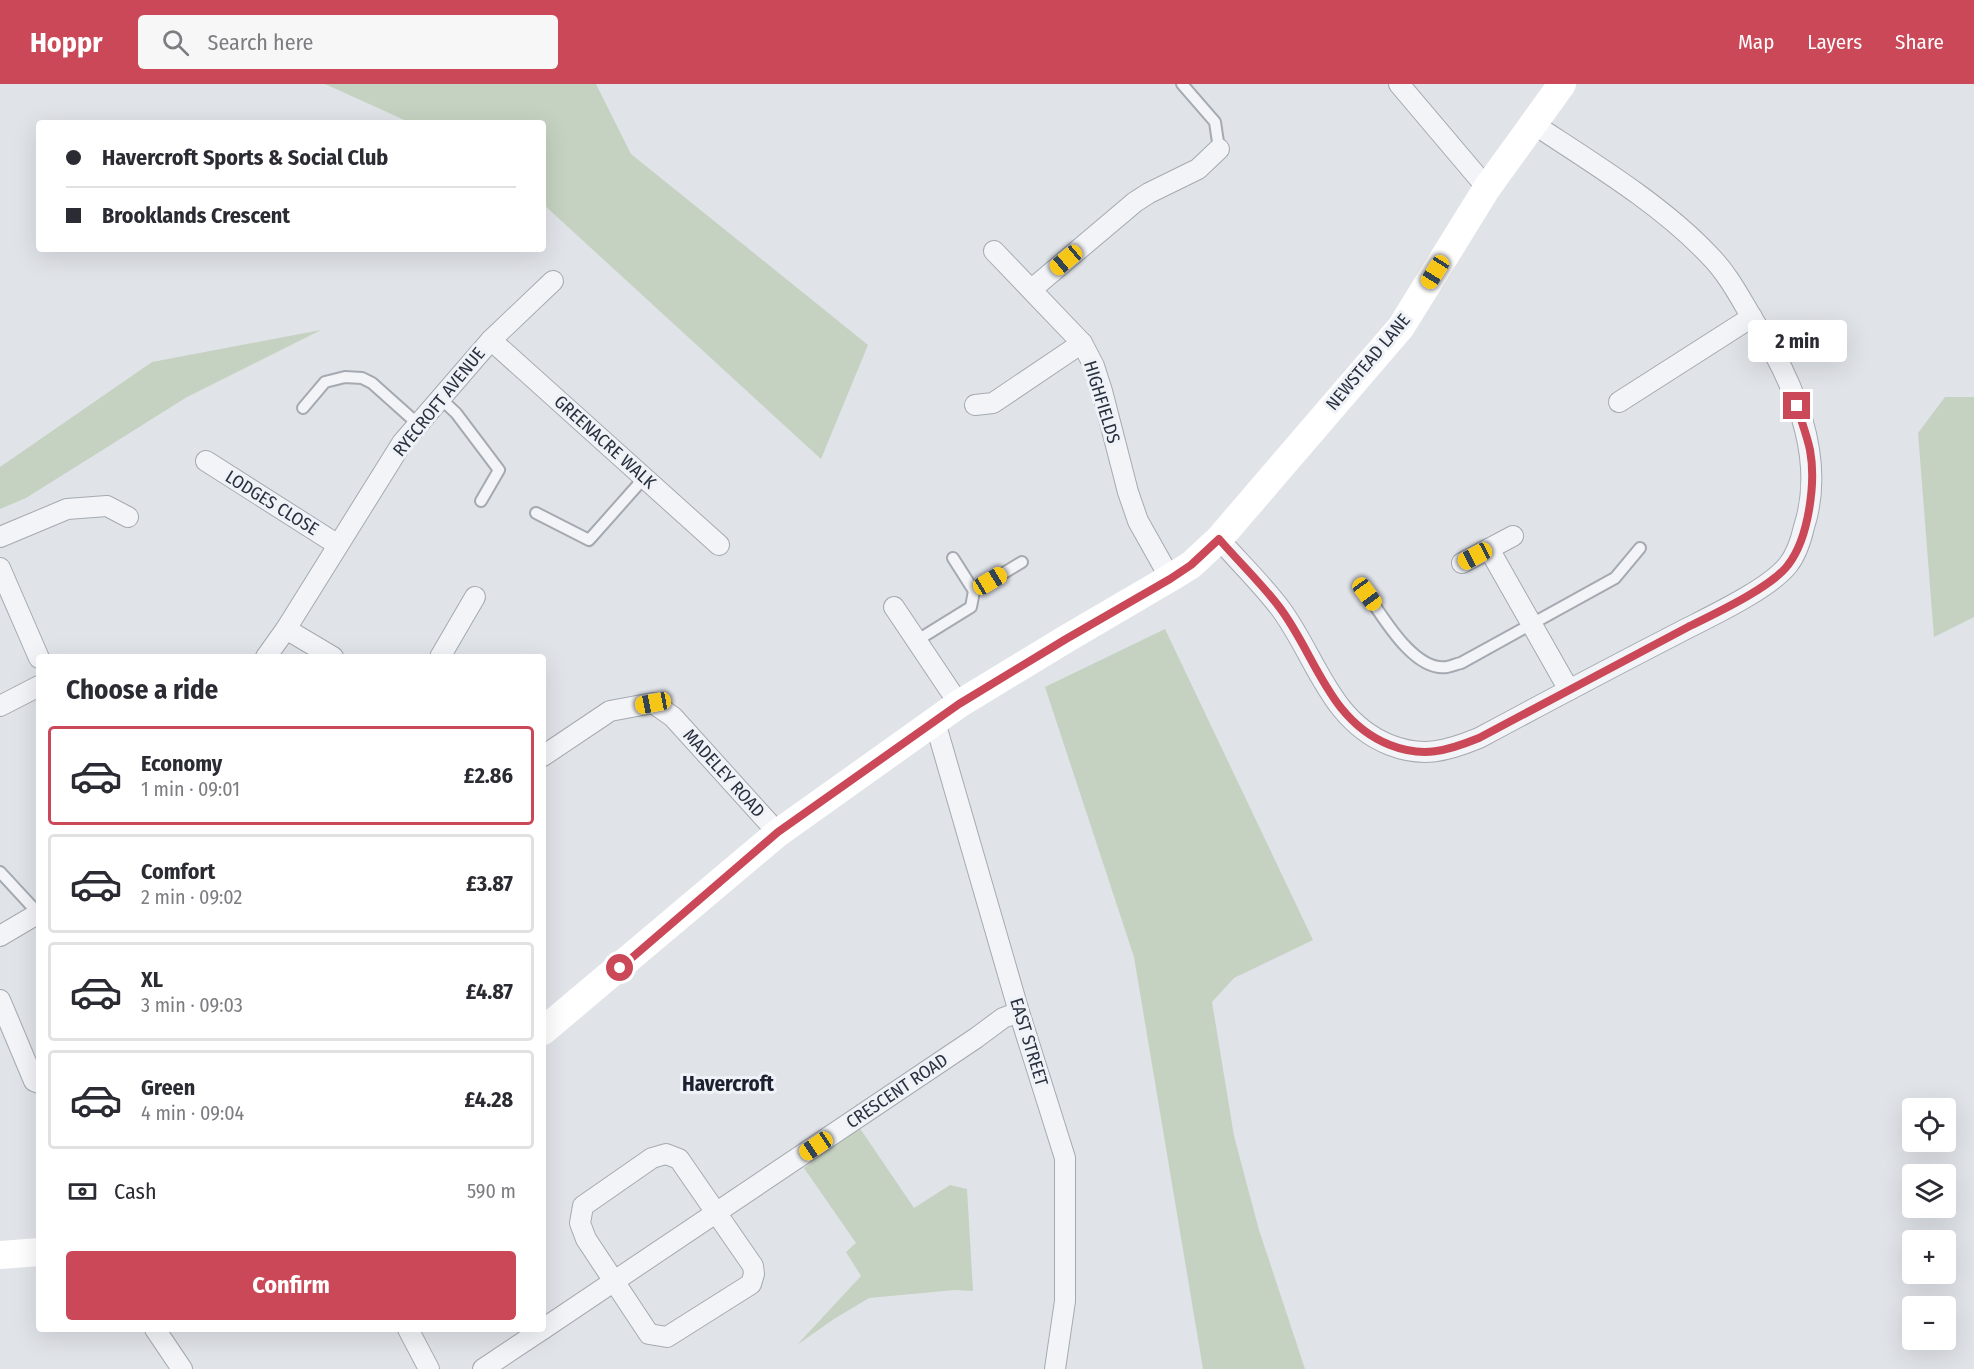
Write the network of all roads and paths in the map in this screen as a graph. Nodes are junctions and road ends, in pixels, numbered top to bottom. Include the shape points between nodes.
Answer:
1 (1182, 84) edge
2 (1399, 84) edge
3 (1562, 84) edge
4 (1532, 123) junction
5 (1220, 149) joint
6 (1487, 188) junction
7 (994, 251) dead end
8 (553, 281) dead end
9 (1032, 289) junction
10 (1752, 317) junction
11 (491, 340) junction
12 (1082, 343) junction
13 (441, 399) junction
14 (1619, 402) dead end
15 (975, 405) dead end
16 (303, 408) dead end
17 (419, 425) junction
18 (206, 461) dead end
19 (644, 478) junction
20 (481, 501) dead end
21 (536, 513) dead end
22 (128, 517) dead end
23 (1513, 536) dead end
24 (0, 537) edge
25 (1219, 539) junction
26 (338, 545) junction
27 (723, 548) dead end
28 (1640, 548) dead end
29 (1489, 549) junction
30 (952, 558) dead end
31 (1022, 562) dead end
32 (1462, 563) dead end
33 (0, 568) edge
34 (1170, 579) junction
35 (974, 591) junction
36 (478, 594) dead end
37 (1367, 594) dead end
38 (894, 607) dead end
39 (1531, 624) junction
40 (286, 629) junction
41 (916, 641) junction
42 (37, 654) edge
43 (268, 654) edge
44 (328, 654) edge
45 (442, 654) edge
46 (36, 688) edge
47 (1569, 690) junction
48 (959, 704) junction
49 (0, 706) edge
50 (935, 722) junction
51 (546, 754) edge
52 (778, 832) junction
53 (0, 872) edge
54 (36, 910) edge
55 (36, 915) edge
56 (0, 936) edge
57 (0, 1000) edge
58 (1019, 1012) junction
59 (546, 1028) edge
60 (36, 1081) edge
61 (716, 1213) junction
62 (36, 1252) edge
63 (0, 1255) edge
64 (614, 1281) junction
65 (546, 1327) edge
66 (157, 1332) edge
67 (410, 1332) edge
68 (538, 1332) edge
69 (182, 1369) edge
70 (429, 1369) edge
71 (483, 1369) edge
72 (1056, 1369) edge

1 - 5 lane via 1215,122
2 - 6 street
3 - 4 main road, NEWSTEAD LANE
4 - 6 main road, NEWSTEAD LANE
4 - 10 street via 1612,176 1683,230 1710,255
5 - 9 street via 1198,169 1135,202
6 - 25 main road, NEWSTEAD LANE via 1401,327
7 - 9 street, HIGHFIELDS
8 - 11 street, RYECROFT AVENUE
9 - 12 street, HIGHFIELDS
10 - 14 street
10 - 47 street via 1790,386 1810,449 1808,517 1799,545 1788,565 1770,582
11 - 13 street, RYECROFT AVENUE
11 - 19 street, GREENACRE WALK
12 - 15 street via 993,403
12 - 34 street, HIGHFIELDS via 1102,391 1138,521
13 - 17 street, RYECROFT AVENUE
13 - 20 lane via 499,470
16 - 17 lane via 325,382 362,378
17 - 26 street, RYECROFT AVENUE via 402,443
18 - 26 street, LODGES CLOSE
19 - 21 lane via 589,540
19 - 27 street, GREENACRE WALK
22 - 24 street via 107,506 67,509
23 - 29 street
25 - 34 main road, NEWSTEAD LANE
25 - 47 street via 1281,609 1348,717 1379,740 1400,749 1426,753 1452,749
26 - 40 street, RYECROFT AVENUE
28 - 39 lane via 1615,578
29 - 32 street
29 - 39 street
30 - 35 lane
31 - 35 lane
33 - 42 street
34 - 48 main road, NEWSTEAD LANE
35 - 41 lane via 971,607
36 - 45 street
37 - 39 lane via 1407,650 1425,662 1445,668
38 - 41 street
39 - 47 street
40 - 43 street
40 - 44 street
41 - 48 street
46 - 49 street
48 - 50 main road, NEWSTEAD LANE
50 - 52 main road, NEWSTEAD LANE
50 - 58 street, EAST STREET
51 - 52 street, MADELEY ROAD via 610,711 653,703 673,717
52 - 59 main road, NEWSTEAD LANE
53 - 54 lane
55 - 56 street
57 - 60 street
58 - 61 street, CRESCENT ROAD via 1003,1018
58 - 72 street, EAST STREET via 1065,1158 1065,1301
61 - 64 street, CRESCENT ROAD
61 - 64 street via 679,1160 666,1154 652,1158 583,1206 580,1223 586,1239
61 - 64 street via 753,1266 751,1284 667,1337 649,1334
62 - 63 main road
64 - 65 street, CRESCENT ROAD
66 - 69 street
67 - 70 street
68 - 71 street, CRESCENT ROAD

